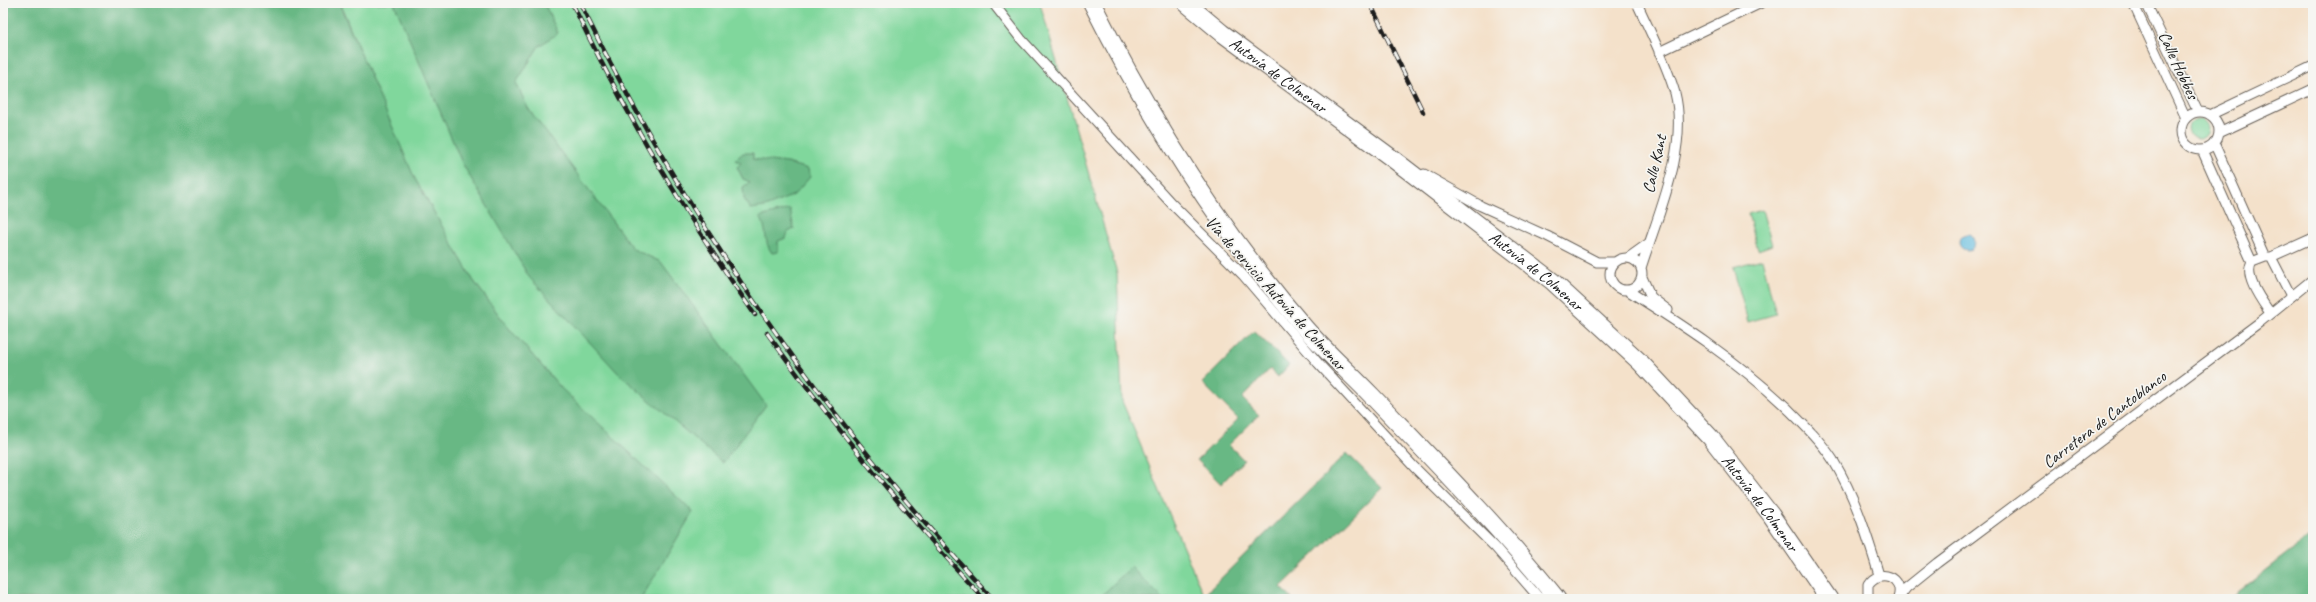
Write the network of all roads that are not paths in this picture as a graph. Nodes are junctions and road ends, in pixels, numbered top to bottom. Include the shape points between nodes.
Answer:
1 (993, 3) edge
2 (1092, 3) edge
3 (1186, 3) edge
4 (1637, 3) edge
5 (1761, 3) edge
6 (2133, 3) edge
7 (2146, 3) edge
8 (1659, 52) junction
9 (2313, 66) edge
10 (2313, 89) edge
11 (2198, 112) junction
12 (2210, 115) junction
13 (2186, 118) junction
14 (2219, 133) junction
15 (2214, 143) junction
16 (2202, 150) junction
17 (1393, 159) junction
18 (2313, 238) edge
19 (1649, 243) junction
20 (2268, 257) junction
21 (1628, 258) junction
22 (1615, 262) junction
23 (2252, 262) junction
24 (1641, 273) junction
25 (2313, 279) edge
26 (1626, 290) junction
27 (2291, 296) junction
28 (2270, 313) junction
29 (1685, 326) junction
30 (1879, 575) junction
31 (1896, 582) junction
32 (1914, 582) junction
33 (1540, 599) edge
34 (1557, 599) edge
35 (1829, 599) edge
36 (1868, 599) edge
37 (1898, 599) edge

1 - 33 street, Vía de servicio Autovía de Colmenar via 1021,39 1171,203 1243,275 1365,414 1414,467 1495,547
2 - 34 highway via 1118,56 1177,156 1232,235 1306,328 1482,513
3 - 17 highway, Autovía de Colmenar via 1222,33
4 - 8 street, Calle Kant
5 - 8 street
6 - 13 street, Calle Hobbes
7 - 11 street, Calle Hobbes
8 - 19 street, Calle Kant via 1675,94 1678,145
9 - 12 street
10 - 14 street
11 - 12 street
11 - 13 street
12 - 14 street via 2217,122
13 - 16 street via 2181,128 2184,140 2192,148
14 - 15 street
15 - 16 street
15 - 20 street
16 - 23 street
17 - 22 street via 1481,206 1596,262
17 - 35 highway, Autovía de Colmenar via 1552,281 1640,362 1711,438 1771,515
18 - 20 street
19 - 21 street
19 - 24 street, Calle Kant
20 - 23 street
20 - 27 street
21 - 22 street
21 - 24 street via 1638,264
22 - 26 street via 1610,270 1611,280 1617,288
23 - 28 street via 2249,273
24 - 26 street via 1637,286
24 - 29 street via 1652,297
25 - 27 street, Carretera de Cantoblanco
26 - 29 street
27 - 28 street, Carretera de Cantoblanco
28 - 32 street, Carretera de Cantoblanco
29 - 30 street via 1754,377 1811,431 1849,490
30 - 31 street via 1887,575
30 - 36 street via 1868,585
31 - 32 street
31 - 37 street via 1900,591
32 - 37 street, Carretera de Cantoblanco

